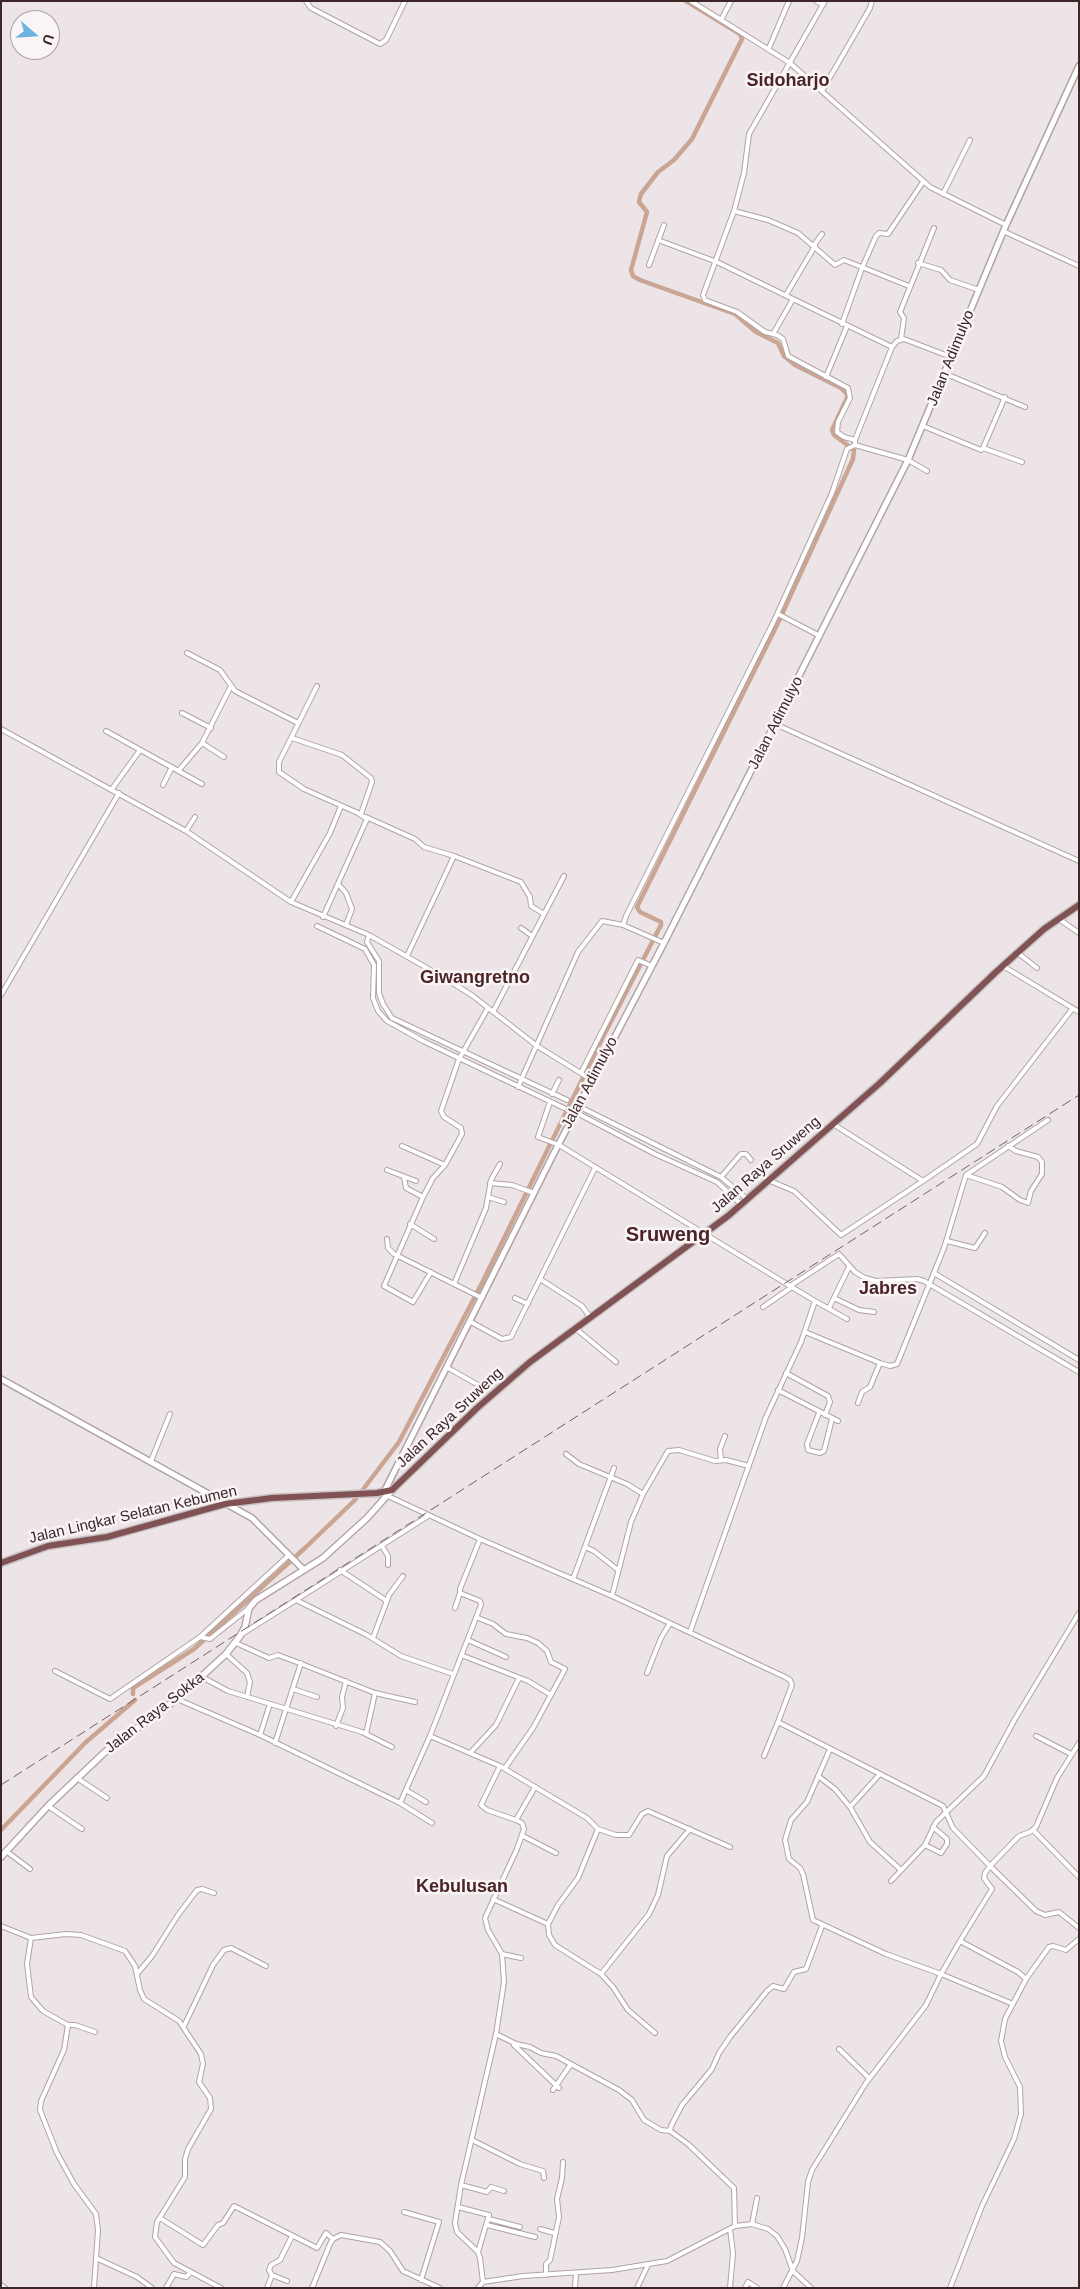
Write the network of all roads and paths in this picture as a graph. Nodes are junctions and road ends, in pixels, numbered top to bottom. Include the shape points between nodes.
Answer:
1 (306, 1) edge
2 (404, 1) edge
3 (691, 1) edge
4 (731, 1) edge
5 (789, 1) edge
6 (816, 1) edge
7 (872, 1) edge
8 (824, 3) edge
9 (721, 20) junction
10 (769, 48) junction
11 (790, 63) junction
12 (1079, 66) edge
13 (822, 91) junction
14 (970, 140) dead end
15 (923, 182) junction
16 (943, 194) junction
17 (734, 211) junction
18 (664, 225) dead end
19 (1006, 225) junction
20 (934, 228) dead end
21 (1003, 231) junction
22 (822, 234) dead end
23 (658, 240) junction
24 (814, 246) junction
25 (716, 262) junction
26 (918, 262) junction
27 (649, 265) dead end
28 (1079, 266) edge
29 (862, 268) junction
30 (909, 286) junction
31 (979, 290) junction
32 (786, 295) junction
33 (793, 299) junction
34 (842, 324) junction
35 (847, 326) junction
36 (773, 334) junction
37 (900, 339) junction
38 (892, 347) junction
39 (952, 358) junction
40 (946, 374) junction
41 (826, 377) junction
42 (1005, 397) junction
43 (1025, 406) dead end
44 (923, 426) junction
45 (854, 443) junction
46 (984, 448) junction
47 (908, 460) junction
48 (1022, 462) dead end
49 (927, 471) dead end
50 (778, 614) junction
51 (819, 636) junction
52 (186, 653) dead end
53 (231, 686) junction
54 (317, 686) dead end
55 (182, 713) dead end
56 (298, 723) junction
57 (774, 724) junction
58 (211, 728) junction
59 (1, 729) edge
60 (106, 731) dead end
61 (292, 738) junction
62 (202, 743) junction
63 (140, 750) junction
64 (224, 757) dead end
65 (172, 767) junction
66 (179, 770) junction
67 (202, 784) dead end
68 (163, 785) dead end
69 (112, 789) junction
70 (119, 793) junction
71 (341, 806) junction
72 (361, 814) junction
73 (195, 817) dead end
74 (366, 817) junction
75 (186, 832) junction
76 (454, 856) junction
77 (1079, 862) edge
78 (564, 876) dead end
79 (339, 885) junction
80 (290, 902) junction
81 (1079, 905) edge
82 (544, 914) junction
83 (323, 917) junction
84 (1059, 919) junction
85 (346, 925) junction
86 (317, 926) dead end
87 (623, 926) junction
88 (521, 928) dead end
89 (1079, 932) edge
90 (369, 936) junction
91 (532, 936) junction
92 (367, 942) junction
93 (664, 943) junction
94 (364, 946) junction
95 (1018, 953) junction
96 (407, 956) junction
97 (380, 961) junction
98 (374, 965) junction
99 (652, 966) junction
100 (1003, 966) junction
101 (1037, 968) dead end
102 (372, 992) junction
103 (379, 993) junction
104 (1, 995) edge
105 (488, 1008) junction
106 (1073, 1008) junction
107 (493, 1012) junction
108 (1079, 1012) edge
109 (388, 1013) junction
110 (383, 1017) junction
111 (426, 1035) junction
112 (423, 1041) junction
113 (537, 1046) junction
114 (464, 1052) junction
115 (460, 1059) junction
116 (584, 1075) junction
117 (521, 1079) junction
118 (559, 1080) dead end
119 (592, 1080) junction
120 (518, 1087) junction
121 (552, 1094) junction
122 (567, 1100) dead end
123 (550, 1102) junction
124 (578, 1106) junction
125 (564, 1108) dead end
126 (574, 1112) junction
127 (1048, 1120) dead end
128 (833, 1124) junction
129 (557, 1144) junction
130 (402, 1146) dead end
131 (1008, 1146) junction
132 (658, 1148) junction
133 (655, 1154) junction
134 (751, 1160) dead end
135 (500, 1164) dead end
136 (445, 1165) junction
137 (595, 1168) junction
138 (387, 1170) dead end
139 (966, 1175) junction
140 (404, 1177) junction
141 (720, 1177) junction
142 (768, 1180) junction
143 (416, 1181) dead end
144 (924, 1181) junction
145 (490, 1183) junction
146 (532, 1192) junction
147 (422, 1197) junction
148 (488, 1197) junction
149 (747, 1199) junction
150 (504, 1202) dead end
151 (741, 1204) junction
152 (410, 1224) junction
153 (706, 1233) junction
154 (985, 1234) dead end
155 (387, 1239) dead end
156 (434, 1239) dead end
157 (946, 1241) junction
158 (396, 1255) junction
159 (849, 1267) junction
160 (431, 1272) junction
161 (934, 1273) junction
162 (540, 1279) junction
163 (454, 1284) junction
164 (929, 1284) junction
165 (791, 1287) junction
166 (481, 1298) junction
167 (515, 1298) dead end
168 (834, 1298) junction
169 (815, 1301) junction
170 (528, 1304) junction
171 (763, 1307) dead end
172 (829, 1308) junction
173 (994, 1308) junction
174 (874, 1312) dead end
175 (590, 1317) junction
176 (1007, 1317) junction
177 (847, 1319) dead end
178 (988, 1319) junction
179 (471, 1322) junction
180 (1001, 1326) junction
181 (576, 1328) junction
182 (804, 1332) junction
183 (1079, 1360) edge
184 (616, 1362) dead end
185 (880, 1363) junction
186 (448, 1368) junction
187 (1079, 1372) edge
188 (786, 1373) junction
189 (1, 1378) edge
190 (480, 1386) dead end
191 (778, 1390) junction
192 (858, 1404) dead end
193 (819, 1412) junction
194 (170, 1414) dead end
195 (825, 1415) junction
196 (832, 1419) junction
197 (838, 1422) dead end
198 (725, 1436) dead end
199 (566, 1454) dead end
200 (721, 1460) junction
201 (151, 1461) junction
202 (749, 1466) junction
203 (614, 1468) dead end
204 (611, 1477) junction
205 (388, 1493) junction
206 (642, 1494) junction
207 (225, 1504) junction
208 (428, 1516) junction
209 (480, 1539) junction
210 (382, 1546) junction
211 (585, 1547) junction
212 (292, 1558) junction
213 (1, 1563) edge
214 (388, 1564) dead end
215 (304, 1570) junction
216 (340, 1570) junction
217 (618, 1570) junction
218 (403, 1576) dead end
219 (573, 1579) junction
220 (460, 1593) junction
221 (612, 1596) junction
222 (296, 1600) junction
223 (387, 1601) junction
224 (249, 1608) junction
225 (455, 1608) dead end
226 (1079, 1613) edge
227 (476, 1617) junction
228 (670, 1623) junction
229 (690, 1632) junction
230 (240, 1636) junction
231 (201, 1638) junction
232 (373, 1638) junction
233 (468, 1640) junction
234 (236, 1644) junction
235 (226, 1654) junction
236 (461, 1655) junction
237 (506, 1657) dead end
238 (302, 1664) junction
239 (55, 1671) dead end
240 (647, 1673) dead end
241 (453, 1674) junction
242 (202, 1677) junction
243 (519, 1678) junction
244 (346, 1681) junction
245 (293, 1689) junction
246 (375, 1693) junction
247 (551, 1695) junction
248 (247, 1697) junction
249 (316, 1697) dead end
250 (177, 1699) junction
251 (414, 1702) dead end
252 (270, 1704) junction
253 (286, 1710) junction
254 (778, 1722) junction
255 (336, 1726) junction
256 (366, 1734) junction
257 (260, 1735) junction
258 (430, 1736) junction
259 (1036, 1736) dead end
260 (275, 1742) junction
261 (1079, 1743) edge
262 (392, 1747) dead end
263 (830, 1748) junction
264 (471, 1752) junction
265 (1071, 1754) junction
266 (764, 1756) dead end
267 (503, 1767) junction
268 (880, 1774) junction
269 (818, 1776) junction
270 (77, 1778) junction
271 (535, 1787) junction
272 (406, 1790) junction
273 (107, 1798) dead end
274 (426, 1802) dead end
275 (400, 1803) junction
276 (48, 1806) junction
277 (850, 1807) junction
278 (946, 1812) junction
279 (516, 1820) junction
280 (432, 1823) dead end
281 (933, 1828) junction
282 (82, 1829) dead end
283 (598, 1829) junction
284 (690, 1829) junction
285 (1033, 1830) junction
286 (523, 1836) junction
287 (925, 1846) junction
288 (730, 1847) dead end
289 (6, 1851) junction
290 (556, 1853) dead end
291 (1, 1857) edge
292 (990, 1866) junction
293 (30, 1869) dead end
294 (901, 1870) junction
295 (1079, 1877) edge
296 (891, 1881) dead end
297 (214, 1893) dead end
298 (493, 1899) junction
299 (548, 1924) junction
300 (1, 1926) edge
301 (822, 1926) junction
302 (1079, 1928) edge
303 (31, 1938) junction
304 (1079, 1938) edge
305 (960, 1940) junction
306 (502, 1954) junction
307 (521, 1958) dead end
308 (266, 1966) dead end
309 (137, 1974) junction
310 (601, 1974) junction
311 (941, 1974) junction
312 (1026, 1980) junction
313 (1012, 2004) junction
314 (68, 2025) junction
315 (184, 2026) junction
316 (95, 2032) dead end
317 (655, 2033) dead end
318 (496, 2034) junction
319 (513, 2043) junction
320 (839, 2049) dead end
321 (571, 2064) junction
322 (869, 2078) junction
323 (558, 2087) junction
324 (553, 2090) dead end
325 (670, 2131) junction
326 (472, 2140) junction
327 (563, 2162) dead end
328 (544, 2178) dead end
329 (461, 2184) junction
330 (504, 2191) dead end
331 (757, 2198) dead end
332 (458, 2207) junction
333 (404, 2212) dead end
334 (160, 2218) junction
335 (489, 2219) junction
336 (752, 2224) junction
337 (487, 2225) junction
338 (735, 2226) junction
339 (520, 2227) dead end
340 (540, 2229) dead end
341 (730, 2229) junction
342 (554, 2233) junction
343 (292, 2236) junction
344 (535, 2236) dead end
345 (332, 2240) junction
346 (317, 2248) junction
347 (326, 2252) junction
348 (478, 2252) junction
349 (96, 2258) junction
350 (648, 2265) junction
351 (793, 2271) junction
352 (191, 2272) junction
353 (576, 2273) junction
354 (546, 2274) junction
355 (272, 2275) junction
356 (421, 2280) junction
357 (287, 2281) dead end
358 (483, 2282) junction
359 (1, 2285) edge
360 (5, 2288) edge
361 (94, 2288) edge
362 (152, 2288) edge
363 (166, 2288) edge
364 (221, 2288) edge
365 (267, 2288) edge
366 (312, 2288) edge
367 (440, 2288) edge
368 (478, 2288) edge
369 (575, 2288) edge
370 (637, 2288) edge
371 (730, 2288) edge
372 (744, 2288) edge
373 (757, 2288) edge
374 (783, 2288) edge
375 (811, 2288) edge
376 (950, 2288) edge

1 - 2 street via 310,8 380,44 386,40
3 - 9 street
4 - 9 street
5 - 10 street
6 - 8 street
7 - 13 street
8 - 11 street
9 - 10 street
10 - 11 street
11 - 13 street
11 - 17 street via 749,134 744,173
12 - 19 street, Jalan Adimulyo
13 - 15 street
14 - 16 street
15 - 16 street
15 - 29 street via 888,234 877,234
16 - 19 street
17 - 24 street via 781,225
17 - 25 street
18 - 23 street
19 - 21 street, Jalan Adimulyo
20 - 26 street
21 - 28 street
21 - 31 street, Jalan Adimulyo
22 - 24 street
23 - 25 street
23 - 27 street
24 - 29 street via 835,265 844,260
24 - 32 street
25 - 32 street
25 - 36 street via 703,295 705,300 737,312
26 - 30 street
26 - 31 street via 941,270 950,280
29 - 30 street
29 - 34 street
30 - 37 street via 900,314 904,318
31 - 39 street, Jalan Adimulyo
32 - 33 street
33 - 34 street
33 - 36 street
34 - 35 street
35 - 38 street
35 - 41 street
36 - 41 street via 783,339 788,356
37 - 38 street
37 - 39 street
38 - 45 street
39 - 40 street, Jalan Adimulyo
40 - 42 street
40 - 44 street, Jalan Adimulyo
41 - 45 street via 850,391 837,432
42 - 43 street
42 - 46 street
44 - 46 street via 981,450
44 - 47 street, Jalan Adimulyo
45 - 47 street
45 - 50 street via 848,447 832,494
46 - 48 street
47 - 49 street
47 - 51 street, Jalan Adimulyo
50 - 51 street
50 - 87 street
51 - 57 street, Jalan Adimulyo
52 - 53 street via 220,670
53 - 56 street
53 - 58 street
54 - 56 street
55 - 58 street
56 - 61 street
57 - 77 street
57 - 93 street, Jalan Adimulyo
58 - 62 street
59 - 69 street
60 - 63 street
61 - 71 street via 279,762 278,772 304,789
61 - 72 street via 342,755 370,778 372,782
62 - 64 street
62 - 66 street
63 - 65 street
63 - 69 street
65 - 66 street
65 - 68 street
66 - 67 street
69 - 70 street
70 - 75 street
70 - 104 street
71 - 72 street
71 - 80 street via 330,833
72 - 74 street
73 - 75 street
74 - 76 street via 416,839 424,847
74 - 79 street
75 - 80 street
76 - 82 street via 521,882 530,896 531,906
76 - 96 street
78 - 82 street
79 - 83 street
79 - 85 street via 352,909
80 - 83 street
81 - 84 highway, Jalan Raya Sruweng
82 - 91 street
83 - 85 street
84 - 89 street
84 - 95 highway, Jalan Raya Sruweng
85 - 90 street
86 - 94 street
87 - 93 street
87 - 113 street via 602,921 578,952
88 - 91 street
90 - 92 street
90 - 96 street
91 - 107 street
92 - 94 street
92 - 97 street
93 - 99 street, Jalan Adimulyo
94 - 98 street
95 - 100 highway, Jalan Raya Sruweng
95 - 101 street
96 - 105 street via 460,987
97 - 98 street
97 - 103 street
98 - 102 street
99 - 116 street via 640,959 615,1004
99 - 119 street, Jalan Adimulyo
100 - 106 street
100 - 128 highway, Jalan Raya Sruweng
102 - 103 street
102 - 110 street
103 - 109 street
105 - 107 street
105 - 114 street
106 - 108 street
106 - 144 street via 997,1106 977,1144
107 - 113 street
109 - 110 street
109 - 111 street
110 - 112 street via 398,1029
111 - 112 street
111 - 114 street
112 - 115 street
113 - 116 street
113 - 117 street
114 - 115 street
114 - 117 street
115 - 120 street
115 - 136 street via 440,1113 463,1130
116 - 119 street
117 - 120 street
117 - 121 street
118 - 121 street
119 - 124 street, Jalan Adimulyo
120 - 123 street
121 - 122 street
123 - 125 street
123 - 129 street via 538,1137
124 - 126 street, Jalan Adimulyo
124 - 132 street
126 - 129 street, Jalan Adimulyo
126 - 133 street
127 - 131 street
128 - 142 highway, Jalan Raya Sruweng
128 - 144 street
129 - 137 street
129 - 146 street, Jalan Adimulyo
130 - 136 street
131 - 139 street
131 - 139 street via 1038,1157 1042,1162 1042,1174 1031,1191 1028,1203 1002,1187
132 - 133 street
132 - 141 street
133 - 151 street via 717,1182
134 - 141 street via 746,1154 741,1154
135 - 145 street
136 - 147 street
137 - 153 street
137 - 162 street
138 - 140 street
139 - 157 street
140 - 143 street
140 - 147 street via 406,1188
141 - 149 street
142 - 144 street via 794,1191 841,1235
142 - 149 highway, Jalan Raya Sruweng
145 - 146 street via 512,1184
145 - 148 street
146 - 166 street, Jalan Adimulyo
147 - 152 street
148 - 150 street
148 - 163 street via 485,1212
149 - 151 highway, Jalan Raya Sruweng
151 - 153 highway, Jalan Raya Sruweng
152 - 156 street
152 - 158 street
153 - 165 street
153 - 175 highway, Jalan Raya Sruweng
154 - 157 street via 975,1248
155 - 158 street via 388,1248
157 - 161 street
158 - 160 street
158 - 160 street via 384,1286 412,1302
159 - 164 street via 870,1280 917,1279
159 - 165 street via 842,1256 836,1255
159 - 168 street
160 - 163 street
161 - 164 street
161 - 173 street
162 - 170 street
162 - 175 street via 582,1306
163 - 166 street
164 - 178 street
164 - 185 street via 901,1359 895,1366
165 - 169 street
165 - 171 street
166 - 179 street, Jalan Adimulyo
167 - 170 street
168 - 172 street
168 - 174 street via 859,1310
169 - 172 street
169 - 182 street
170 - 179 street via 507,1340
172 - 177 street
173 - 176 street
173 - 178 street
175 - 181 highway, Jalan Raya Sruweng
176 - 180 street
176 - 183 street
178 - 180 street
179 - 186 street, Jalan Adimulyo
180 - 187 street
181 - 184 street
181 - 205 highway, Jalan Raya Sruweng via 488,1397
182 - 185 street
182 - 188 street
185 - 192 street via 870,1387 862,1392
186 - 190 street
186 - 205 street, Jalan Adimulyo
188 - 191 street
188 - 195 street via 828,1396 830,1402
189 - 201 street
191 - 193 street
191 - 202 street
193 - 195 street
193 - 196 street via 807,1444 808,1450 820,1454 824,1451
194 - 201 street
195 - 196 street
196 - 197 street
198 - 200 street via 720,1449
199 - 204 street via 579,1464
200 - 202 street
200 - 206 street via 715,1462 679,1450 668,1451
201 - 207 street
202 - 229 street
203 - 204 street
204 - 206 street
204 - 211 street
205 - 207 highway, Jalan Lingkar Selatan Kebumen via 272,1498
205 - 208 street
205 - 215 main road via 346,1538
206 - 217 street
207 - 212 street via 258,1522
207 - 213 highway, Jalan Lingkar Selatan Kebumen via 107,1537 48,1546
208 - 209 street
208 - 210 street
209 - 219 street
209 - 220 street
210 - 214 street via 388,1556
210 - 216 street
211 - 217 street
211 - 219 street
212 - 215 street
212 - 231 street
215 - 224 main road
216 - 222 street
216 - 223 street
217 - 221 street
218 - 223 street
219 - 221 street
220 - 225 street
220 - 227 street via 480,1601
221 - 228 street
222 - 230 street
222 - 232 street
223 - 232 street
224 - 230 main road, Jalan Raya Sokka
224 - 231 street via 207,1640
226 - 278 street via 984,1776
227 - 233 street
227 - 247 street via 506,1634 538,1643 552,1662 563,1667
228 - 229 street
228 - 240 street
229 - 254 street via 790,1680 791,1688
230 - 234 main road, Jalan Raya Sokka
231 - 239 street via 110,1699
232 - 241 street via 401,1656
233 - 236 street
233 - 237 street
234 - 235 main road, Jalan Raya Sokka
234 - 238 street via 269,1658 279,1656
235 - 242 main road, Jalan Raya Sokka
235 - 248 street via 242,1666 249,1677
236 - 241 street
236 - 243 street
238 - 244 street
238 - 245 street
241 - 258 street
242 - 248 street
242 - 250 main road, Jalan Raya Sokka
243 - 247 street
243 - 264 street via 496,1725
244 - 246 street
244 - 255 street
245 - 249 street
245 - 253 street
246 - 251 street
246 - 256 street
247 - 267 street via 533,1728
248 - 252 street
250 - 257 street
250 - 270 main road, Jalan Raya Sokka via 105,1752
252 - 253 street
252 - 257 street
253 - 255 street
253 - 260 street
254 - 263 street
254 - 266 street
255 - 256 street
256 - 262 street
257 - 260 street
258 - 264 street
258 - 272 street
259 - 265 street
260 - 275 street
261 - 265 street
263 - 268 street
263 - 269 street
264 - 267 street
265 - 285 street
267 - 271 street
267 - 279 street via 481,1805
268 - 277 street
268 - 278 street via 940,1804
269 - 277 street
269 - 301 street via 807,1802 790,1820 785,1840 789,1859 803,1874 814,1920
270 - 273 street
270 - 276 main road, Jalan Raya Sokka
271 - 279 street
271 - 283 street via 587,1818
272 - 274 street
272 - 275 street
275 - 280 street
276 - 282 street
276 - 289 main road, Jalan Raya Sokka
277 - 294 street via 870,1842
278 - 281 street
278 - 292 street via 956,1831
279 - 286 street via 524,1826
281 - 287 street
281 - 287 street via 947,1839 947,1844 941,1853
283 - 284 street via 629,1835 642,1814 648,1811
283 - 299 street via 578,1878
284 - 288 street
284 - 310 street via 667,1856 658,1895 649,1914
285 - 292 street via 1019,1836
285 - 295 street
286 - 290 street
286 - 298 street
287 - 294 street
289 - 291 main road, Jalan Raya Sokka
289 - 293 street
292 - 302 street via 1040,1913 1045,1916 1059,1912
292 - 305 street via 984,1877 992,1889
294 - 296 street
297 - 309 street via 197,1890
298 - 299 street
298 - 306 street via 485,1924
299 - 310 street via 549,1935 557,1947
300 - 303 street
301 - 311 street
301 - 325 street via 806,1969 794,1972 784,1989 773,1986 767,1991 682,2106
303 - 309 street via 73,1934 108,1943 130,1955
303 - 314 street via 27,1972 33,2002
304 - 312 street via 1066,1950 1049,1947
305 - 311 street
305 - 312 street via 1018,1972
306 - 307 street
306 - 318 street via 504,1982
308 - 315 street via 226,1948 213,1965
309 - 315 street via 144,1999
310 - 317 street via 628,2010
311 - 313 street
311 - 322 street via 926,2006
312 - 313 street
313 - 376 street via 1001,2041 1020,2087 1018,2128
314 - 316 street via 75,2024
314 - 349 street via 64,2050 40,2110 57,2153 96,2214
315 - 334 street via 203,2059 200,2085 212,2106 188,2149 184,2180
318 - 319 street
318 - 326 street
319 - 321 street via 541,2054 554,2055
319 - 323 street
320 - 322 street
321 - 323 street
321 - 325 street via 630,2097 640,2116 650,2125
322 - 351 street via 809,2177 802,2238
323 - 324 street
325 - 338 street via 734,2188
326 - 328 street via 520,2164 543,2171
326 - 329 street
327 - 342 street via 557,2199 559,2217
329 - 330 street via 487,2192 490,2187
329 - 332 street
331 - 336 street
332 - 335 street via 488,2214
332 - 348 street via 456,2229
333 - 356 street via 438,2222
334 - 343 street via 202,2245 230,2208 235,2206
334 - 352 street via 155,2238 174,2263
335 - 337 street
335 - 339 street
336 - 338 street
336 - 351 street via 777,2236
337 - 344 street
337 - 348 street
338 - 341 street
340 - 342 street
341 - 350 street via 667,2261
341 - 371 street via 733,2253
342 - 354 street via 550,2258 545,2266
343 - 346 street
343 - 355 street via 280,2260 271,2265
345 - 346 street via 325,2234
345 - 347 street
345 - 356 street via 346,2235 380,2242 400,2268
346 - 347 street
347 - 366 street
348 - 358 street
349 - 361 street
349 - 362 street via 137,2277
350 - 353 street
350 - 370 street
351 - 374 street
351 - 375 street
352 - 363 street via 186,2277 174,2274
352 - 364 street
353 - 354 street
353 - 369 street
354 - 358 street
355 - 357 street
355 - 365 street
356 - 367 street
358 - 368 street
359 - 360 street
372 - 373 street via 748,2282

